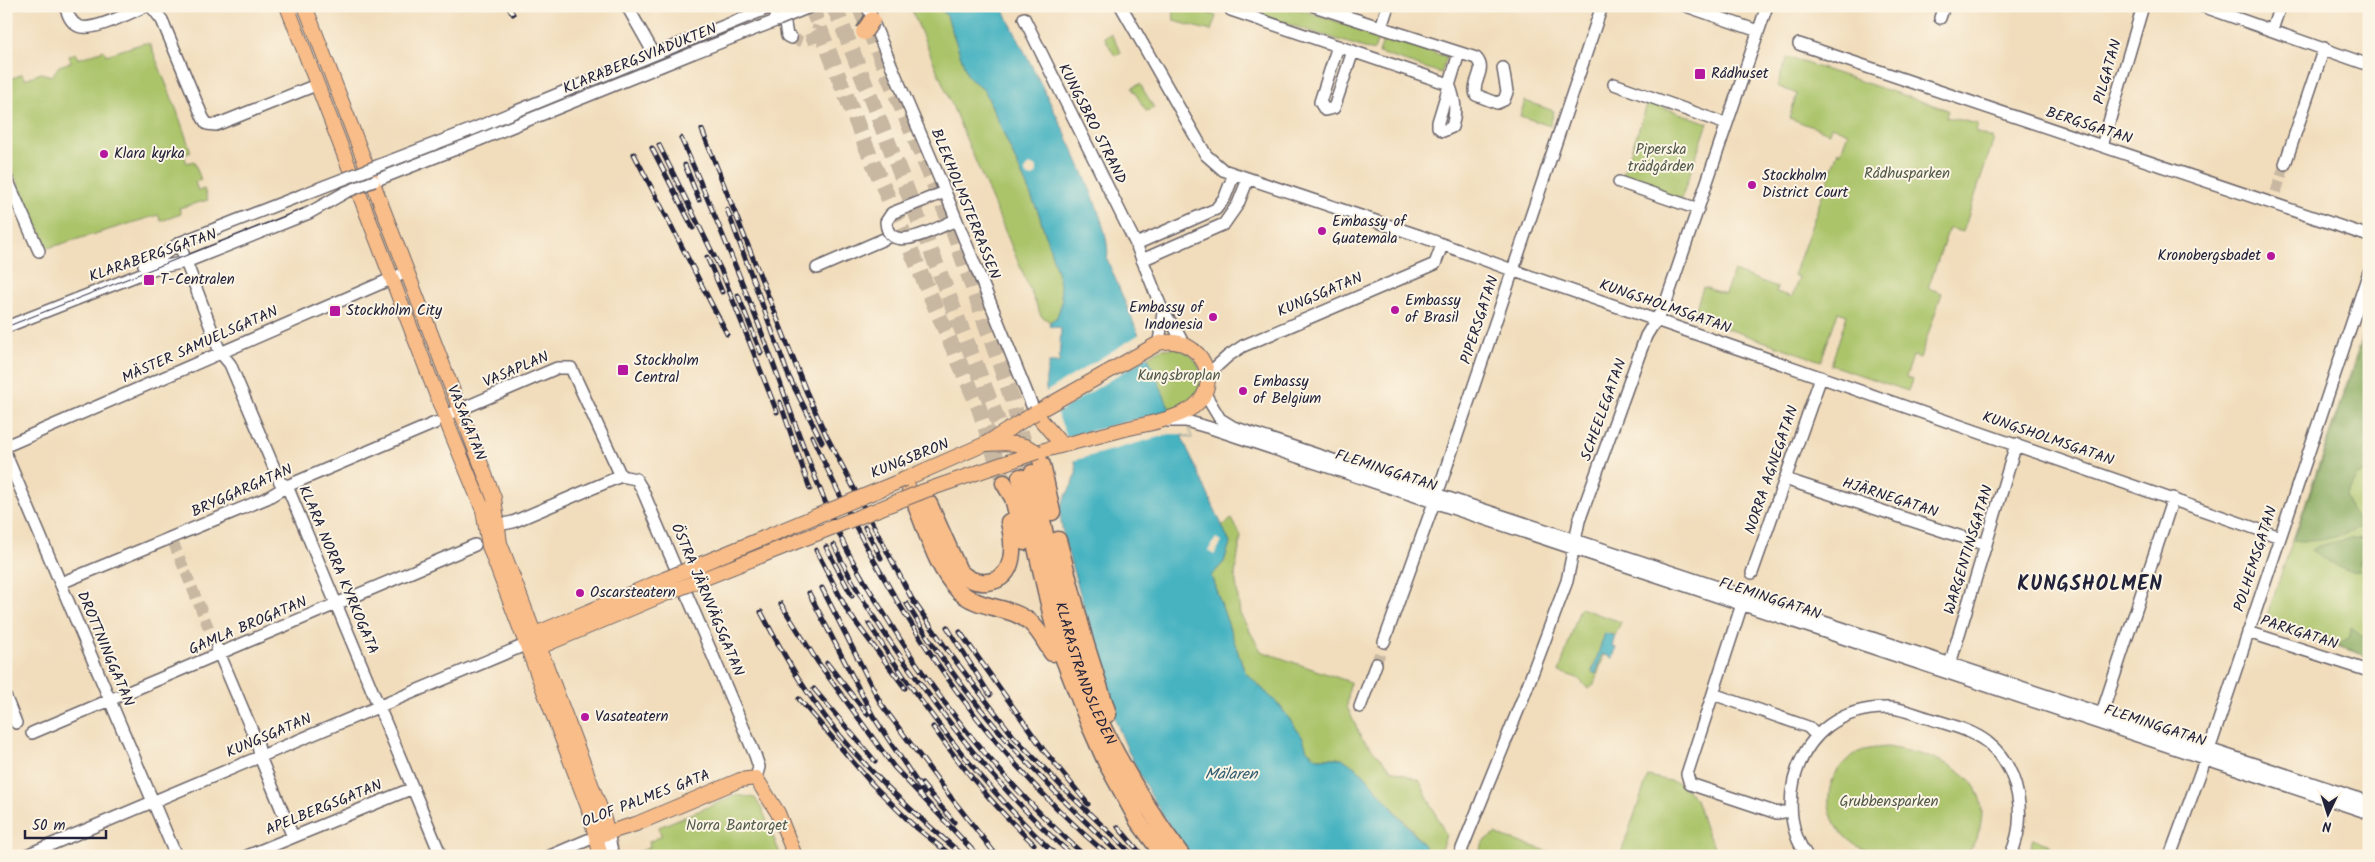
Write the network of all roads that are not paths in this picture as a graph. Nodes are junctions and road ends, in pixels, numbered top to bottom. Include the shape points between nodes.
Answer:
1 (65, 6) edge
2 (146, 6) edge
3 (150, 6) edge
4 (287, 6) edge
5 (305, 6) edge
6 (628, 6) edge
7 (782, 6) edge
8 (812, 6) edge
9 (1121, 6) edge
10 (1233, 6) edge
11 (1314, 6) edge
12 (1388, 6) edge
13 (1602, 6) edge
14 (1686, 6) edge
15 (1767, 6) edge
16 (1944, 6) edge
17 (2143, 6) edge
18 (2202, 6) edge
19 (2280, 6) edge
20 (774, 10) edge
21 (1024, 18) dead end
22 (1940, 18) dead end
23 (868, 19) edge
24 (1381, 27) junction
25 (2272, 30) junction
26 (1758, 31) junction
27 (791, 38) dead end
28 (1799, 44) dead end
29 (1338, 46) junction
30 (2324, 48) junction
31 (1353, 51) junction
32 (1459, 53) junction
33 (655, 54) junction
34 (2369, 65) edge
35 (661, 66) junction
36 (1503, 68) dead end
37 (332, 79) junction
38 (1614, 84) dead end
39 (316, 85) junction
40 (576, 86) junction
41 (582, 98) junction
42 (1726, 124) junction
43 (476, 134) junction
44 (2102, 146) junction
45 (2285, 164) tunnel mouth
46 (1234, 174) junction
47 (6, 177) edge
48 (1248, 179) junction
49 (1619, 182) dead end
50 (945, 192) junction
51 (302, 195) joint
52 (1216, 209) junction
53 (1698, 209) junction
54 (308, 213) joint
55 (956, 220) junction
56 (1224, 224) junction
57 (891, 236) junction
58 (2369, 236) edge
59 (179, 243) junction
60 (1136, 244) junction
61 (1442, 245) junction
62 (39, 250) dead end
63 (1142, 260) junction
64 (186, 262) junction
65 (817, 268) dead end
66 (1512, 270) junction
67 (407, 272) junction
68 (2369, 272) edge
69 (392, 279) junction
70 (1163, 312) junction
71 (6, 320) edge
72 (1656, 320) junction
73 (6, 327) edge
74 (1183, 343) junction
75 (1157, 344) junction
76 (220, 352) junction
77 (1207, 375) junction
78 (1821, 377) junction
79 (1205, 394) junction
80 (460, 410) junction
81 (1036, 413) junction
82 (1185, 417) junction
83 (440, 420) junction
84 (985, 444) junction
85 (2016, 444) junction
86 (1062, 445) junction
87 (6, 446) edge
88 (6, 454) edge
89 (1033, 467) junction
90 (621, 476) junction
91 (912, 476) junction
92 (1785, 480) junction
93 (287, 486) junction
94 (1436, 498) junction
95 (2173, 498) junction
96 (921, 500) junction
97 (483, 510) junction
98 (798, 522) junction
99 (498, 525) junction
100 (2280, 537) junction
101 (805, 538) junction
102 (475, 545) dead end
103 (1986, 545) junction
104 (1575, 546) junction
105 (1752, 573) dead end
106 (665, 579) joint
107 (61, 584) junction
108 (1743, 601) junction
109 (337, 604) junction
110 (2248, 632) junction
111 (537, 640) junction
112 (1384, 642) tunnel mouth
113 (526, 645) junction
114 (218, 651) junction
115 (1052, 653) junction
116 (1376, 664) tunnel mouth
117 (1950, 664) junction
118 (2369, 671) edge
119 (1713, 694) junction
120 (6, 698) edge
121 (110, 700) junction
122 (380, 707) junction
123 (1360, 707) dead end
124 (2100, 719) junction
125 (16, 723) dead end
126 (32, 733) dead end
127 (1816, 734) junction
128 (2206, 754) junction
129 (260, 757) junction
130 (1118, 757) junction
131 (756, 778) junction
132 (413, 788) junction
133 (153, 801) junction
134 (2369, 802) edge
135 (1790, 811) junction
136 (2369, 813) edge
137 (1138, 821) junction
138 (602, 834) junction
139 (293, 837) junction
140 (24, 856) edge
141 (176, 856) edge
142 (247, 856) edge
143 (441, 856) edge
144 (550, 856) edge
145 (601, 856) edge
146 (613, 856) edge
147 (795, 856) edge
148 (1164, 856) edge
149 (1182, 856) edge
150 (1459, 856) edge
151 (1807, 856) edge
152 (2010, 856) edge
153 (2170, 856) edge

1 - 2 street via 70,20 79,26 92,28
3 - 39 street via 162,20 207,124 216,125
4 - 39 main road, VASAGATAN
5 - 37 main road, VASAGATAN
6 - 33 street
7 - 27 street via 787,36
8 - 20 street, KLARABERGSVIADUKTEN, bridge
9 - 46 street, KUNGSHOLMSGATAN via 1206,155 1223,170
10 - 29 street via 1231,10
11 - 24 street
12 - 24 street
13 - 66 street, PIPERSGATAN
14 - 26 street
15 - 26 street, SCHEELEGATAN
16 - 22 street
17 - 44 street, PILGATAN
18 - 25 street
19 - 25 street
20 - 33 street, KLARABERGSVIADUKTEN, bridge
20 - 35 street, KLARABERGSVIADUKTEN, bridge
21 - 60 street, KUNGSBRO STRAND
23 - 50 street, BLEKHOLMSTERRASSEN, bridge
24 - 32 street
25 - 30 street
26 - 42 street, SCHEELEGATAN
28 - 44 street, BERGSGATAN
29 - 31 street
29 - 31 street via 1320,102 1325,110 1334,108
30 - 34 street
30 - 45 street
31 - 32 street via 1450,84
32 - 36 street via 1476,58 1480,63 1476,95 1497,103 1504,100 1507,92
33 - 35 street, bridge
33 - 40 street, KLARABERGSVIADUKTEN, bridge
35 - 41 street, KLARABERGSVIADUKTEN, bridge
37 - 39 main road
37 - 67 main road, VASAGATAN
38 - 42 street
39 - 69 main road, VASAGATAN
40 - 41 street, bridge
40 - 43 street, KLARABERGSVIADUKTEN, bridge
41 - 43 street, KLARABERGSVIADUKTEN, bridge
42 - 53 street, SCHEELEGATAN
43 - 51 street, KLARABERGSVIADUKTEN, bridge
43 - 54 street, KLARABERGSVIADUKTEN, bridge via 346,192
44 - 58 street, BERGSGATAN via 2274,197
46 - 48 street, KUNGSHOLMSGATAN
46 - 52 street
47 - 62 street
48 - 56 street via 1238,204
48 - 61 street, KUNGSHOLMSGATAN
49 - 53 street
50 - 55 street, BLEKHOLMSTERRASSEN, bridge
50 - 57 street, bridge via 892,212 886,222
51 - 59 street, KLARABERGSGATAN
52 - 56 street
52 - 60 street
53 - 72 street, SCHEELEGATAN
54 - 64 street, KLARABERGSGATAN
55 - 57 street, bridge via 908,239 897,240
55 - 81 street, BLEKHOLMSTERRASSEN, bridge
56 - 63 street
57 - 65 street
59 - 64 street, KLARA NORRA KYRKOGATA
59 - 71 street, KLARABERGSGATAN via 154,262
60 - 63 street, KUNGSBRO STRAND
61 - 66 street, KUNGSHOLMSGATAN
61 - 77 street, KUNGSGATAN via 1435,264 1244,346
63 - 70 street
64 - 73 street, KLARABERGSGATAN via 156,268
64 - 76 street, KLARA NORRA KYRKOGATA
66 - 72 street, KUNGSHOLMSGATAN
66 - 94 street, PIPERSGATAN
67 - 69 street, MÄSTER SAMUELSGATAN
67 - 80 main road, VASAGATAN
68 - 100 street, POLHEMSGATAN
69 - 76 street, MÄSTER SAMUELSGATAN
69 - 83 main road, VASAGATAN
70 - 74 street
70 - 75 street
72 - 78 street, KUNGSHOLMSGATAN
72 - 104 street, SCHEELEGATAN via 1646,336 1583,510
74 - 75 main road via 1168,341
74 - 77 main road via 1200,356
75 - 81 main road, KUNGSBRON
76 - 87 street, MÄSTER SAMUELSGATAN
76 - 93 street, KLARA NORRA KYRKOGATA via 230,364 280,482
77 - 79 main road
78 - 85 street, KUNGSHOLMSGATAN
78 - 92 street, NORRA AGNEGATAN
79 - 82 main road
79 - 94 street, FLEMINGGATAN via 1220,419 1233,427
80 - 83 street, VASAPLAN
80 - 90 street, VASAPLAN via 557,368 571,368
80 - 99 main road, VASAGATAN via 494,498
81 - 84 main road, KUNGSBRON, bridge
81 - 86 main road
82 - 86 main road
82 - 94 street, FLEMINGGATAN
83 - 93 street, BRYGGARGATAN
83 - 97 main road, VASAGATAN
84 - 89 main road, bridge via 1025,445
84 - 91 main road, KUNGSBRON
85 - 95 street, KUNGSHOLMSGATAN
85 - 103 street, WARGENTINSGATAN
86 - 89 main road
88 - 107 street, DROTTNINGGATAN
89 - 96 main road, bridge
89 - 130 highway via 1113,728
89 - 130 highway, KLARASTRANDSLEDEN via 1070,640 1088,694
89 - 137 highway, KLARASTRANDSLEDEN via 1058,644 1107,764
90 - 99 street via 513,522
90 - 131 street, ÖSTRA JÄRNVÄGSGATAN via 636,479 642,489 754,755 759,768
91 - 96 main road
91 - 98 main road, KUNGSBRON, bridge
92 - 103 street, HJÄRNEGATAN
92 - 105 street, NORRA AGNEGATAN
93 - 107 street, BRYGGARGATAN via 172,540
93 - 109 street, KLARA NORRA KYRKOGATA
94 - 104 street, FLEMINGGATAN
94 - 112 street, PIPERSGATAN
95 - 100 street, KUNGSHOLMSGATAN
95 - 124 street
96 - 101 main road, bridge
96 - 115 highway via 939,562 958,590 981,605 1018,616 1038,630
96 - 115 highway via 959,572 979,583 992,582 1002,576 1012,554 1004,483 1013,498
97 - 99 main road
97 - 113 main road, VASAGATAN via 489,546
98 - 101 main road
98 - 106 main road, KUNGSBRON, bridge
99 - 111 main road, VASAGATAN via 500,543
100 - 110 street, POLHEMSGATAN
101 - 111 main road, KUNGSGATAN, bridge
102 - 109 street, GAMLA BROGATAN
103 - 117 street, WARGENTINSGATAN
104 - 108 street, FLEMINGGATAN
104 - 150 street, SCHEELEGATAN via 1567,581
106 - 111 main road, KUNGSGATAN
107 - 121 street, DROTTNINGGATAN
108 - 117 street, FLEMINGGATAN
108 - 119 street
108 - 124 street, FLEMINGGATAN
109 - 114 street, GAMLA BROGATAN
109 - 122 street, KLARA NORRA KYRKOGATA
110 - 118 street, PARKGATAN
110 - 128 street, POLHEMSGATAN
111 - 113 main road, KUNGSGATAN
111 - 138 main road, VASAGATAN via 602,813
113 - 122 street, KUNGSGATAN
113 - 138 main road, VASAGATAN via 588,807
114 - 121 street, GAMLA BROGATAN
114 - 129 street via 258,745
115 - 137 highway via 1078,727 1113,789
116 - 123 street
117 - 124 street, FLEMINGGATAN
119 - 127 street via 1808,727
119 - 135 street via 1686,774 1690,784 1776,813
120 - 125 street
121 - 126 street, GAMLA BROGATAN
121 - 133 street, DROTTNINGGATAN
122 - 129 street, KUNGSGATAN
122 - 132 street, KLARA NORRA KYRKOGATA
124 - 128 street, FLEMINGGATAN
127 - 135 street via 1796,771
127 - 152 street via 1846,716 1868,709 1892,708 1964,729 1987,742 2003,760 2019,798 2019,827
128 - 134 street, FLEMINGGATAN
128 - 136 street, FLEMINGGATAN
128 - 153 street, POLHEMSGATAN
129 - 133 street, KUNGSGATAN
129 - 139 street
130 - 149 highway, KLARASTRANDSLEDEN via 1140,799
131 - 138 main road, OLOF PALMES GATA via 740,780 636,824
131 - 147 main road, ÖSTRA JÄRNVÄGSGATAN via 778,813
132 - 139 street, APELBERGSGATAN
132 - 143 street, KLARA NORRA KYRKOGATA
133 - 140 street, KUNGSGATAN
133 - 141 street, DROTTNINGGATAN
135 - 151 street
137 - 148 highway, KLARASTRANDSLEDEN
138 - 144 street, OLOF PALMES GATA
138 - 145 main road, VASAGATAN
138 - 146 street, VASAGATAN
139 - 142 street, APELBERGSGATAN

